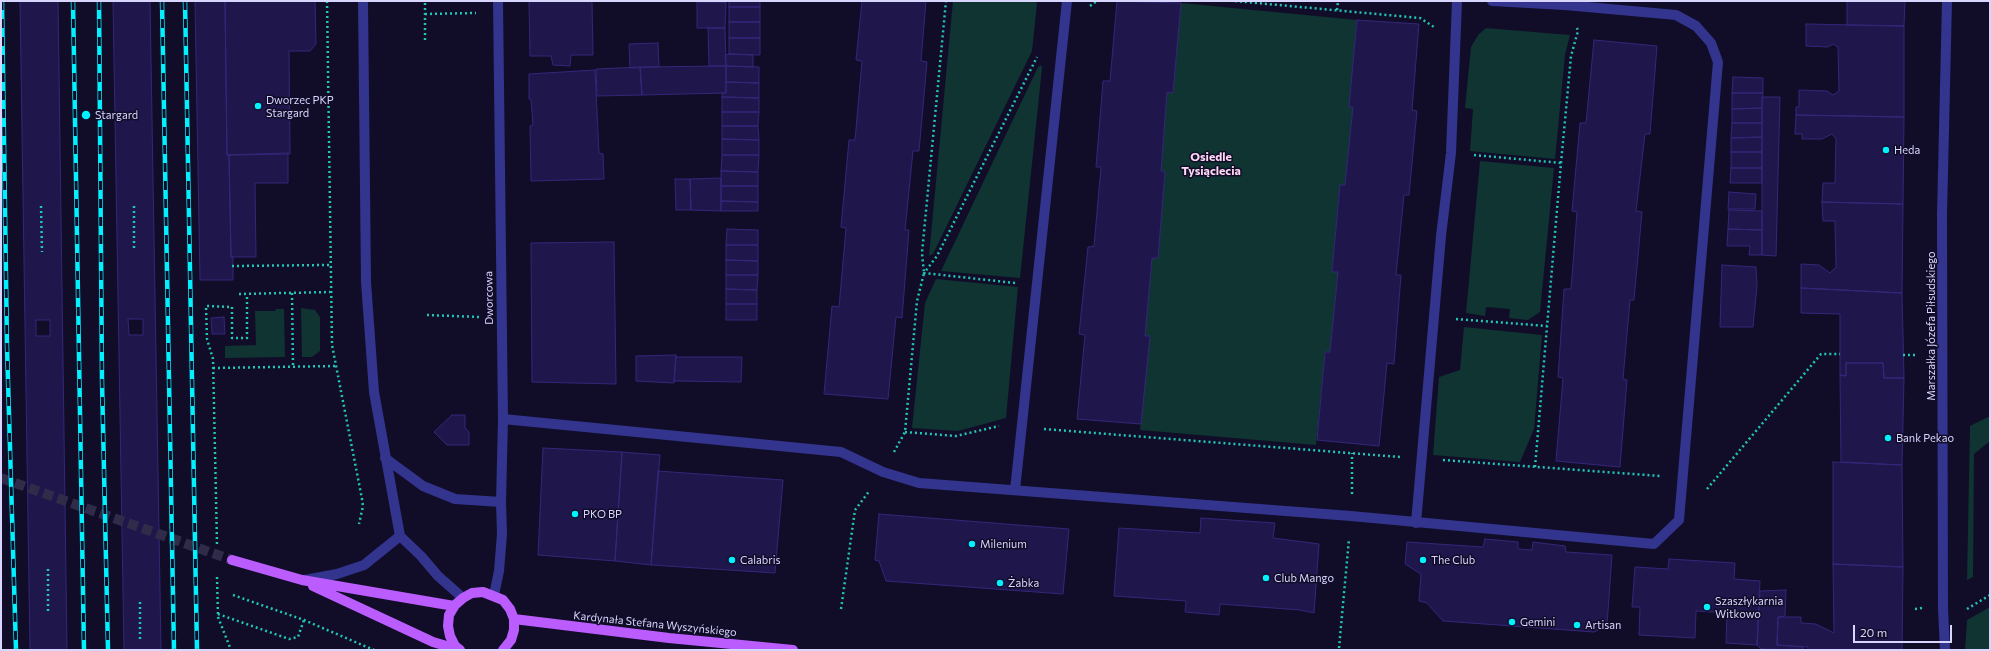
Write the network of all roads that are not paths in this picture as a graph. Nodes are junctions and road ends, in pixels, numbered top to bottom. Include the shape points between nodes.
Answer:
1 (363, 1) edge
2 (498, 1) edge
3 (1067, 1) edge
4 (1457, 1) edge
5 (1492, 1) edge
6 (1947, 1) edge
7 (1565, 3) edge
8 (503, 419) junction
9 (385, 458) junction
10 (1015, 490) junction
11 (501, 502) junction
12 (1416, 523) junction
13 (400, 536) junction
14 (232, 560) tunnel mouth
15 (302, 580) junction
16 (494, 595) junction
17 (462, 598) junction
18 (454, 606) junction
19 (514, 620) junction
20 (460, 650) edge
21 (503, 650) edge
22 (793, 650) edge
23 (1945, 650) edge

1 - 9 street via 366,282 374,392
2 - 8 street, Dworcowa
3 - 10 street
4 - 12 street via 1451,153
5 - 7 street
6 - 23 street, Marszałka Józefa Piłsudskiego via 1942,215
7 - 12 street via 1676,15 1696,26 1711,43 1718,62 1679,520 1654,544
8 - 10 street via 841,452 883,472 919,483
8 - 11 street, Dworcowa
9 - 11 street via 423,486 456,499
9 - 13 street
10 - 12 street
11 - 16 street, Dworcowa via 502,534
13 - 15 street via 364,565 337,574
13 - 17 street
14 - 15 main road
15 - 18 main road
15 - 20 main road via 433,642
16 - 17 main road via 472,593
16 - 19 main road via 503,600
17 - 18 main road
18 - 20 main road via 448,626 450,636
19 - 21 main road via 511,640
19 - 22 main road, Kardynała Stefana Wyszyńskiego

